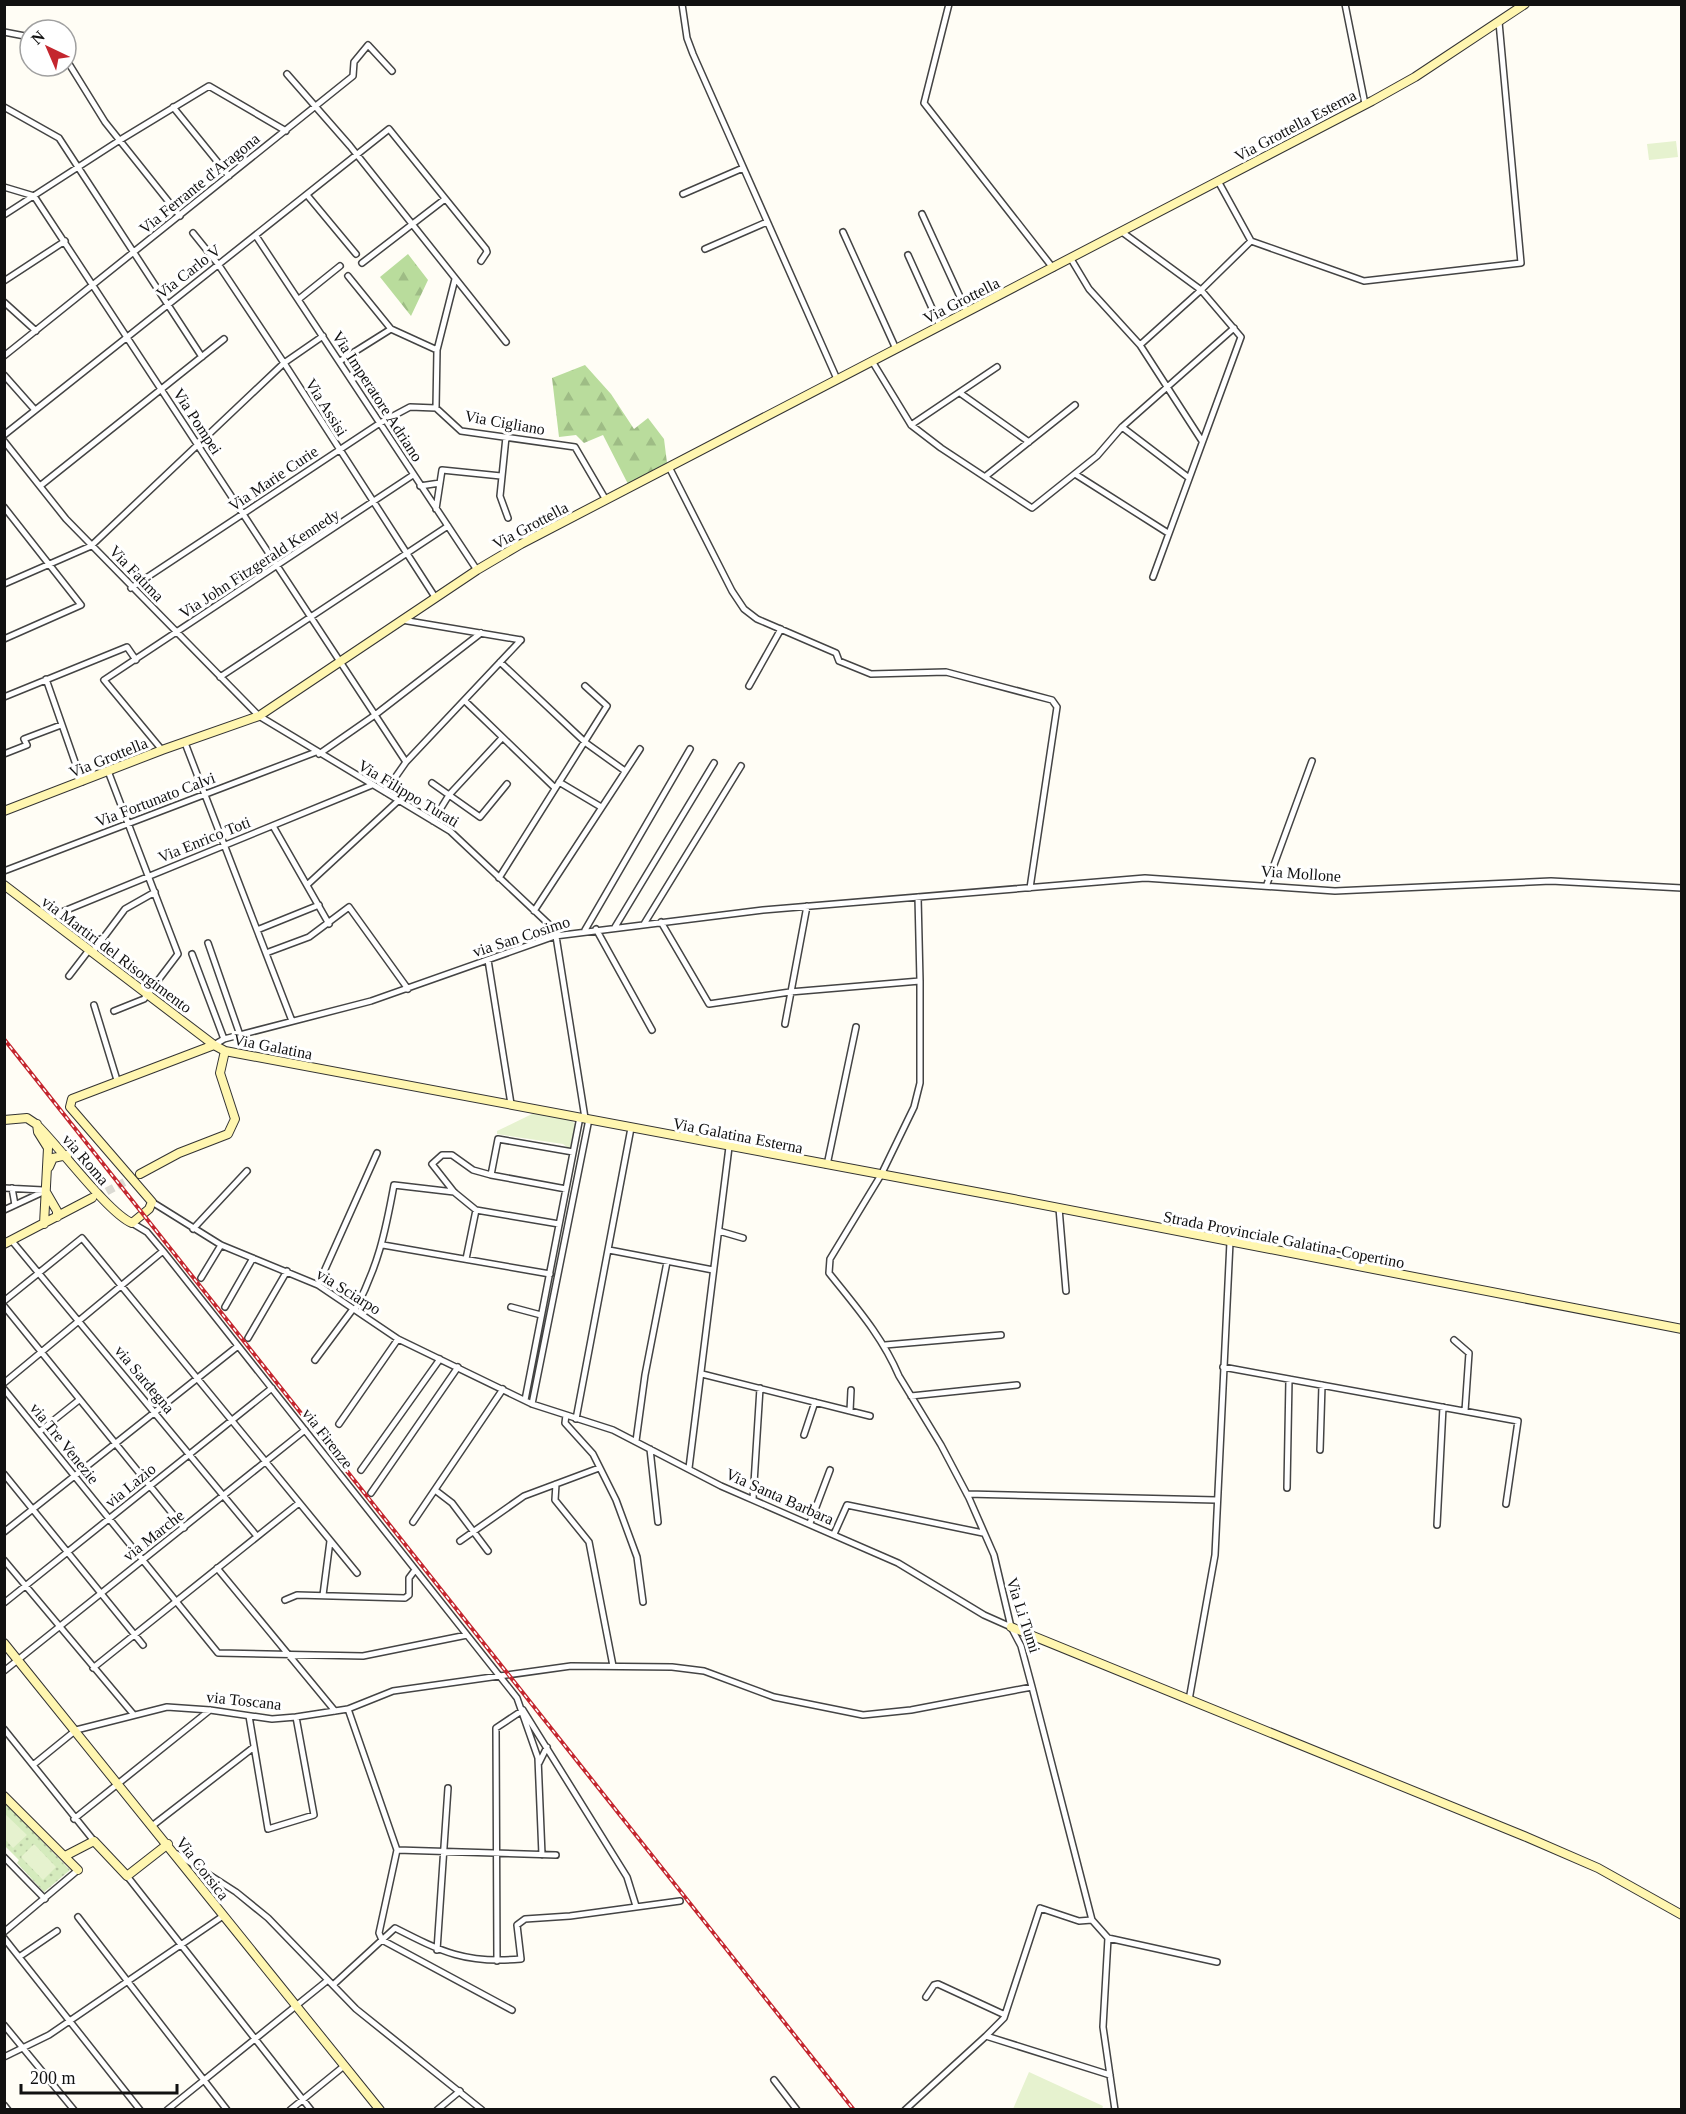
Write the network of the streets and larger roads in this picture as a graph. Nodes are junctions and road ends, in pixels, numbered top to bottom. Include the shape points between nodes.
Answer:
1 (682, 4) edge
2 (949, 4) edge
3 (1345, 4) edge
4 (1525, 4) edge
5 (1499, 22) junction
6 (392, 71) dead end
7 (287, 74) dead end
8 (78, 78) edge
9 (1365, 104) junction
10 (173, 106) junction
11 (4, 107) edge
12 (316, 107) junction
13 (286, 131) junction
14 (120, 140) junction
15 (356, 155) junction
16 (78, 167) junction
17 (743, 168) junction
18 (229, 177) junction
19 (1218, 181) junction
20 (4, 187) edge
21 (682, 194) dead end
22 (308, 195) junction
23 (34, 196) junction
24 (445, 199) junction
25 (922, 214) dead end
26 (4, 215) edge
27 (180, 216) junction
28 (767, 222) junction
29 (412, 226) junction
30 (843, 232) dead end
31 (1122, 232) junction
32 (193, 233) dead end
33 (256, 236) junction
34 (1251, 241) junction
35 (65, 242) junction
36 (705, 249) dead end
37 (134, 252) junction
38 (356, 254) dead end
39 (908, 255) dead end
40 (1071, 259) junction
41 (481, 261) dead end
42 (363, 263) dead end
43 (218, 264) junction
44 (340, 266) dead end
45 (1053, 268) junction
46 (348, 276) dead end
47 (455, 279) junction
48 (4, 281) edge
49 (93, 285) junction
50 (1201, 290) junction
51 (298, 299) junction
52 (4, 302) edge
53 (168, 304) junction
54 (967, 312) junction
55 (940, 326) junction
56 (1234, 328) junction
57 (391, 329) junction
58 (36, 331) junction
59 (323, 336) junction
60 (126, 337) junction
61 (224, 339) dead end
62 (506, 342) dead end
63 (1140, 345) junction
64 (896, 349) junction
65 (437, 350) junction
66 (4, 356) edge
67 (348, 356) junction
68 (202, 357) junction
69 (340, 361) junction
70 (872, 361) junction
71 (284, 363) junction
72 (997, 367) dead end
73 (4, 375) edge
74 (837, 379) junction
75 (1166, 387) junction
76 (162, 389) junction
77 (960, 393) junction
78 (1076, 405) dead end
79 (436, 408) junction
80 (35, 410) junction
81 (390, 418) junction
82 (380, 423) junction
83 (911, 425) junction
84 (1122, 428) junction
85 (4, 435) edge
86 (507, 438) junction
87 (4, 441) edge
88 (1202, 441) junction
89 (1029, 442) junction
90 (198, 446) junction
91 (338, 450) junction
92 (669, 467) junction
93 (1075, 474) junction
94 (413, 475) junction
95 (501, 476) junction
96 (986, 476) junction
97 (1189, 478) junction
98 (440, 483) junction
99 (40, 486) junction
100 (420, 486) junction
101 (606, 500) junction
102 (374, 503) junction
103 (4, 507) edge
104 (436, 509) junction
105 (243, 514) junction
106 (508, 518) dead end
107 (448, 526) junction
108 (1168, 533) junction
109 (92, 546) junction
110 (406, 554) junction
111 (50, 565) junction
112 (277, 567) junction
113 (477, 570) junction
114 (1153, 577) dead end
115 (4, 584) edge
116 (131, 588) junction
117 (435, 597) junction
118 (311, 617) junction
119 (402, 620) junction
120 (781, 629) junction
121 (176, 633) junction
122 (480, 633) junction
123 (4, 639) edge
124 (136, 660) junction
125 (341, 661) junction
126 (500, 663) junction
127 (220, 677) junction
128 (46, 680) junction
129 (585, 686) dead end
130 (749, 686) dead end
131 (4, 697) edge
132 (465, 701) junction
133 (375, 715) junction
134 (259, 716) junction
135 (61, 725) junction
136 (502, 738) junction
137 (185, 743) junction
138 (586, 743) junction
139 (640, 749) dead end
140 (690, 749) dead end
141 (162, 750) junction
142 (317, 753) junction
143 (4, 754) edge
144 (1312, 761) dead end
145 (406, 762) junction
146 (714, 763) dead end
147 (741, 766) dead end
148 (108, 771) junction
149 (626, 771) junction
150 (82, 782) junction
151 (559, 782) junction
152 (432, 783) dead end
153 (507, 784) dead end
154 (372, 785) junction
155 (555, 788) junction
156 (385, 792) junction
157 (204, 795) junction
158 (449, 795) junction
159 (399, 800) junction
160 (601, 807) junction
161 (4, 811) edge
162 (433, 820) junction
163 (128, 823) junction
164 (273, 826) junction
165 (224, 845) junction
166 (4, 871) edge
167 (147, 876) junction
168 (499, 878) junction
169 (1267, 884) junction
170 (4, 885) edge
171 (307, 885) junction
172 (1030, 888) junction
173 (1682, 888) edge
174 (154, 892) junction
175 (918, 897) junction
176 (319, 905) junction
177 (807, 906) junction
178 (534, 911) junction
179 (47, 918) junction
180 (661, 922) junction
181 (329, 924) junction
182 (644, 924) junction
183 (615, 927) junction
184 (596, 929) junction
185 (257, 930) junction
186 (585, 930) junction
187 (555, 936) junction
188 (208, 943) dead end
189 (91, 952) junction
190 (266, 953) junction
191 (192, 954) dead end
192 (488, 960) junction
193 (69, 976) dead end
194 (920, 981) junction
195 (408, 989) junction
196 (790, 992) junction
197 (147, 995) junction
198 (94, 1005) dead end
199 (114, 1011) dead end
200 (292, 1022) junction
201 (785, 1024) dead end
202 (855, 1027) dead end
203 (652, 1030) dead end
204 (240, 1035) junction
205 (224, 1040) junction
206 (214, 1045) junction
207 (225, 1052) junction
208 (117, 1080) junction
209 (511, 1104) junction
210 (584, 1118) junction
211 (4, 1120) edge
212 (36, 1124) junction
213 (631, 1128) junction
214 (57, 1145) junction
215 (729, 1147) junction
216 (48, 1148) junction
217 (573, 1152) junction
218 (377, 1154) dead end
219 (67, 1155) junction
220 (53, 1158) junction
221 (827, 1165) junction
222 (48, 1168) junction
223 (247, 1171) dead end
224 (140, 1174) tunnel mouth
225 (491, 1175) junction
226 (881, 1175) junction
227 (4, 1188) edge
228 (12, 1188) junction
229 (566, 1189) junction
230 (45, 1191) junction
231 (454, 1192) junction
232 (92, 1198) tunnel mouth
233 (48, 1201) junction
234 (152, 1202) junction
235 (15, 1206) junction
236 (1059, 1208) junction
237 (72, 1209) junction
238 (4, 1210) edge
239 (476, 1210) junction
240 (57, 1217) junction
241 (132, 1223) junction
242 (44, 1224) junction
243 (559, 1224) junction
244 (193, 1229) junction
245 (719, 1231) junction
246 (743, 1238) dead end
247 (1230, 1242) junction
248 (8, 1243) edge
249 (221, 1245) junction
250 (383, 1245) junction
251 (609, 1250) junction
252 (163, 1251) junction
253 (254, 1258) junction
254 (466, 1259) junction
255 (667, 1262) junction
256 (713, 1270) junction
257 (286, 1271) junction
258 (39, 1273) junction
259 (550, 1274) junction
260 (201, 1278) dead end
261 (318, 1285) junction
262 (122, 1286) junction
263 (1066, 1291) dead end
264 (4, 1301) edge
265 (4, 1306) edge
266 (225, 1307) dead end
267 (511, 1307) dead end
268 (354, 1309) junction
269 (541, 1315) junction
270 (79, 1322) junction
271 (1682, 1329) edge
272 (1001, 1335) dead end
273 (248, 1338) dead end
274 (398, 1339) junction
275 (1454, 1340) dead end
276 (885, 1345) junction
277 (238, 1346) junction
278 (42, 1353) junction
279 (440, 1359) junction
280 (315, 1360) dead end
281 (458, 1367) junction
282 (1223, 1367) junction
283 (702, 1374) junction
284 (198, 1377) junction
285 (1289, 1379) junction
286 (4, 1383) edge
287 (1017, 1385) dead end
288 (1322, 1385) junction
289 (273, 1388) junction
290 (760, 1388) junction
291 (4, 1389) edge
292 (503, 1389) junction
293 (851, 1390) dead end
294 (911, 1396) junction
295 (79, 1400) junction
296 (525, 1400) junction
297 (815, 1402) junction
298 (532, 1404) junction
299 (1443, 1407) junction
300 (156, 1411) junction
301 (850, 1411) junction
302 (1465, 1411) junction
303 (566, 1415) junction
304 (870, 1416) dead end
305 (576, 1419) junction
306 (232, 1421) junction
307 (339, 1424) dead end
308 (305, 1430) junction
309 (39, 1432) junction
310 (804, 1435) dead end
311 (636, 1441) junction
312 (115, 1444) junction
313 (650, 1449) junction
314 (1320, 1450) dead end
315 (190, 1454) junction
316 (266, 1462) junction
317 (599, 1468) junction
318 (689, 1468) junction
319 (361, 1470) dead end
320 (830, 1470) dead end
321 (4, 1474) edge
322 (74, 1477) junction
323 (556, 1484) junction
324 (150, 1486) junction
325 (1287, 1488) dead end
326 (435, 1490) junction
327 (371, 1493) dead end
328 (967, 1494) junction
329 (224, 1496) junction
330 (753, 1499) junction
331 (1216, 1500) junction
332 (299, 1503) junction
333 (1506, 1504) dead end
334 (33, 1509) junction
335 (109, 1519) junction
336 (413, 1522) dead end
337 (658, 1522) dead end
338 (810, 1523) junction
339 (1437, 1525) dead end
340 (184, 1528) junction
341 (473, 1531) junction
342 (4, 1532) edge
343 (983, 1533) junction
344 (834, 1534) junction
345 (256, 1535) junction
346 (330, 1541) junction
347 (460, 1541) dead end
348 (488, 1551) dead end
349 (68, 1552) junction
350 (4, 1560) edge
351 (142, 1561) junction
352 (217, 1568) junction
353 (415, 1570) junction
354 (357, 1573) dead end
355 (26, 1586) junction
356 (100, 1594) junction
357 (323, 1595) junction
358 (285, 1600) dead end
359 (175, 1602) junction
360 (643, 1602) dead end
361 (4, 1604) edge
362 (60, 1627) junction
363 (1011, 1627) junction
364 (134, 1634) junction
365 (466, 1635) junction
366 (4, 1643) edge
367 (143, 1645) dead end
368 (290, 1655) junction
369 (18, 1660) junction
370 (613, 1666) junction
371 (93, 1668) junction
372 (4, 1671) edge
373 (499, 1675) junction
374 (1032, 1687) junction
375 (1189, 1700) junction
376 (348, 1709) junction
377 (210, 1710) junction
378 (524, 1710) junction
379 (334, 1711) junction
380 (134, 1715) junction
381 (249, 1716) junction
382 (296, 1718) junction
383 (4, 1729) edge
384 (76, 1730) junction
385 (254, 1747) junction
386 (546, 1747) junction
387 (538, 1765) junction
388 (33, 1766) junction
389 (119, 1783) junction
390 (448, 1788) dead end
391 (4, 1796) edge
392 (74, 1819) junction
393 (152, 1826) junction
394 (94, 1841) junction
395 (168, 1844) junction
396 (397, 1850) junction
397 (444, 1852) junction
398 (177, 1854) junction
399 (496, 1854) junction
400 (556, 1855) dead end
401 (65, 1856) junction
402 (542, 1856) junction
403 (4, 1857) edge
404 (78, 1870) joint
405 (127, 1876) junction
406 (45, 1899) junction
407 (680, 1901) dead end
408 (636, 1906) junction
409 (223, 1916) junction
410 (1682, 1916) edge
411 (78, 1917) dead end
412 (1092, 1920) junction
413 (57, 1931) dead end
414 (4, 1932) edge
415 (4, 1938) edge
416 (1108, 1938) junction
417 (382, 1940) junction
418 (180, 1945) junction
419 (437, 1950) junction
420 (19, 1957) junction
421 (497, 1961) junction
422 (1217, 1962) dead end
423 (328, 1980) junction
424 (127, 1981) junction
425 (333, 1985) junction
426 (926, 1997) dead end
427 (296, 2007) junction
428 (512, 2010) dead end
429 (1005, 2014) junction
430 (70, 2021) junction
431 (4, 2025) edge
432 (986, 2036) junction
433 (255, 2039) junction
434 (24, 2048) junction
435 (4, 2057) edge
436 (344, 2066) junction
437 (1110, 2074) junction
438 (204, 2079) junction
439 (774, 2080) dead end
440 (460, 2091) junction
441 (302, 2100) junction
442 (4, 2105) edge
443 (8, 2109) edge
444 (74, 2109) edge
445 (140, 2109) edge
446 (167, 2109) edge
447 (227, 2109) edge
448 (290, 2109) edge
449 (311, 2109) edge
450 (380, 2109) edge
451 (437, 2109) edge
452 (482, 2109) edge
453 (797, 2109) edge
454 (904, 2109) edge
455 (1114, 2109) edge

1 - 17 street via 687,38
2 - 45 street via 924,103
3 - 9 street
4 - 5 street, Via Grottella Esterna
5 - 9 street, Via Grottella Esterna via 1415,77
5 - 34 street via 1521,263 1364,281
6 - 12 street, Via Ferrante d'Aragona via 368,45 354,62 354,76
7 - 12 street
8 - 14 street
9 - 19 street, Via Grottella Esterna
10 - 13 street via 209,86
10 - 14 street
10 - 18 street
11 - 16 street via 59,138
12 - 13 street, Via Ferrante d'Aragona
12 - 15 street
13 - 18 street, Via Ferrante d'Aragona
14 - 16 street
14 - 27 street
15 - 22 street, Via Carlo V
15 - 24 street, Via Carlo V via 389,129
15 - 29 street
16 - 23 street
16 - 37 street
17 - 21 street
17 - 28 street
18 - 27 street, Via Ferrante d'Aragona
19 - 31 street, Via Grottella Esterna
19 - 34 street
20 - 23 street
22 - 33 street, Via Carlo V
22 - 38 street
23 - 26 street
23 - 35 street, Via Pompei
24 - 29 street
24 - 41 street via 486,249
25 - 54 street
27 - 37 street, Via Ferrante d'Aragona
28 - 36 street
28 - 74 street
29 - 42 street
29 - 47 street
30 - 64 street
31 - 40 street, Via Grottella Esterna
31 - 50 street
32 - 43 street, Via Assisi
33 - 43 street, Via Carlo V
33 - 51 street, Via Imperatore Adriano
34 - 50 street
35 - 48 street
35 - 49 street, Via Pompei
37 - 49 street, Via Ferrante d'Aragona
37 - 53 street
39 - 55 street
40 - 45 street, Via Grottella
40 - 63 street via 1089,289
43 - 53 street, Via Carlo V
43 - 71 street, Via Assisi
44 - 51 street
45 - 54 street, Via Grottella
46 - 57 street
47 - 62 street
47 - 65 street
49 - 58 street, Via Ferrante d'Aragona
49 - 60 street, Via Pompei
50 - 56 street
50 - 63 street
51 - 59 street, Via Imperatore Adriano
52 - 58 street
53 - 60 street, Via Carlo V
53 - 68 street
54 - 55 street, Via Grottella
55 - 64 street, Via Grottella
56 - 75 street
56 - 88 street via 1241,337
57 - 65 street
57 - 67 street
58 - 66 street, Via Ferrante d'Aragona
59 - 69 street, Via Imperatore Adriano
59 - 71 street
60 - 76 street, Via Pompei
60 - 80 street, Via Carlo V
61 - 68 street
63 - 75 street
64 - 70 street, Via Grottella
65 - 79 street
67 - 69 street
67 - 81 street
68 - 76 street
69 - 82 street, Via Imperatore Adriano
70 - 74 street, Via Grottella
70 - 83 street
71 - 90 street
71 - 91 street, Via Assisi
72 - 77 street
73 - 80 street
74 - 92 street, Via Grottella
75 - 84 street
75 - 88 street
76 - 90 street, Via Pompei
76 - 99 street
77 - 83 street
77 - 89 street
78 - 89 street
79 - 81 street, Via Marie Curie via 410,407
79 - 86 street, Via Cigliano via 461,431
80 - 85 street, Via Carlo V
81 - 82 street, Via Marie Curie
82 - 91 street, Via Marie Curie
82 - 94 street, Via Imperatore Adriano
83 - 96 street
84 - 93 street
84 - 97 street
86 - 95 street
86 - 101 street, Via Cigliano via 574,447
87 - 99 street, Via Fatima
88 - 97 street
89 - 96 street
90 - 105 street, Via Pompei
90 - 109 street
91 - 102 street, Via Assisi
91 - 105 street, Via Marie Curie
92 - 101 street, Via Grottella
92 - 120 street via 744,609
93 - 96 street via 1032,508
93 - 108 street
94 - 100 street, Via Imperatore Adriano
94 - 102 street, Via John Fitzgerald Kennedy
95 - 98 street via 442,471
95 - 106 street via 500,496
97 - 108 street
98 - 100 street
98 - 104 street
99 - 109 street, Via Fatima
100 - 104 street, Via Imperatore Adriano
101 - 113 street, Via Grottella
102 - 110 street, Via Assisi
102 - 112 street, Via John Fitzgerald Kennedy
103 - 111 street
104 - 107 street, Via Imperatore Adriano
105 - 112 street, Via Pompei
105 - 116 street, Via Marie Curie
107 - 110 street
107 - 113 street, Via Imperatore Adriano
108 - 114 street
109 - 111 street
109 - 116 street, Via Fatima
110 - 117 street, Via Assisi
110 - 118 street
111 - 115 street
111 - 123 street via 81,605
112 - 118 street, Via Pompei
112 - 121 street, Via John Fitzgerald Kennedy
113 - 117 street, Via Grottella
116 - 121 street, Via Fatima
117 - 119 street, Via Grottella
118 - 125 street, Via Pompei
118 - 127 street
119 - 122 street
119 - 125 street, Via Grottella
120 - 130 street
120 - 172 street via 836,653 839,660 871,675 946,672 1052,700 1057,707
121 - 124 street, Via John Fitzgerald Kennedy
121 - 127 street, Via Fatima
122 - 126 street via 521,640
122 - 133 street, Via Fortunato Calvi
124 - 128 street via 127,647
124 - 141 street, Via John Fitzgerald Kennedy via 104,680
125 - 133 street, Via Pompei
125 - 134 street, Via Grottella
126 - 132 street
126 - 138 street
127 - 134 street, Via Fatima
128 - 131 street
128 - 135 street
129 - 138 street via 607,706
132 - 136 street
132 - 145 street
133 - 142 street, Via Fortunato Calvi
133 - 145 street, Via Pompei
134 - 137 street, Via Grottella
134 - 142 street, Via Filippo Turati
135 - 143 street via 24,740 27,745
135 - 150 street
136 - 155 street
136 - 158 street
137 - 141 street, Via Grottella
137 - 157 street
138 - 149 street
138 - 151 street
139 - 149 street
140 - 186 street
141 - 148 street, Via Grottella
142 - 154 street, Via Filippo Turati
142 - 157 street, Via Fortunato Calvi
144 - 169 street
145 - 156 street
146 - 183 street
147 - 182 street
148 - 150 street, Via Grottella
148 - 163 street
149 - 160 street
150 - 161 street, Via Grottella
151 - 155 street
151 - 160 street
152 - 158 street
153 - 158 street via 480,817
154 - 156 street, Via Filippo Turati
154 - 164 street, Via Enrico Toti
155 - 168 street
156 - 159 street, Via Filippo Turati
157 - 163 street, Via Fortunato Calvi
157 - 165 street
158 - 162 street
159 - 162 street, Via Filippo Turati
159 - 171 street
160 - 178 street
162 - 168 street, Via Filippo Turati via 462,841
163 - 166 street, Via Fortunato Calvi
163 - 167 street
164 - 165 street, Via Enrico Toti
164 - 171 street
165 - 167 street, Via Enrico Toti
165 - 185 street
167 - 174 street
167 - 179 street, Via Enrico Toti
168 - 178 street, Via Filippo Turati
169 - 172 street, Via Mollone via 1145,878
169 - 173 street, Via Mollone via 1335,891 1551,880
170 - 179 street, via Martiri del Risorgimento
171 - 176 street
172 - 175 street, Via Mollone
174 - 189 street via 125,909
174 - 197 street via 178,954
175 - 177 street, via San Cosimo
175 - 194 street
176 - 181 street
176 - 185 street
177 - 180 street, via San Cosimo
177 - 196 street
178 - 187 street, Via Filippo Turati via 555,930
179 - 189 street, via Martiri del Risorgimento
180 - 182 street, via San Cosimo
180 - 196 street via 709,1004
181 - 190 street via 309,937
181 - 195 street via 349,908
182 - 183 street, via San Cosimo
183 - 184 street, via San Cosimo
184 - 186 street, via San Cosimo
184 - 203 street
185 - 190 street
186 - 187 street, via San Cosimo
187 - 192 street, via San Cosimo
187 - 210 street
188 - 204 street
189 - 193 street
189 - 197 street, via Martiri del Risorgimento
190 - 200 street
191 - 205 street
192 - 195 street, via San Cosimo
192 - 209 street
194 - 196 street
194 - 226 street via 920,1083 914,1107
195 - 200 street, via San Cosimo
196 - 201 street
197 - 199 street
197 - 206 street, via Martiri del Risorgimento
198 - 208 street
200 - 204 street, via San Cosimo
202 - 221 street
204 - 205 street, via San Cosimo
205 - 206 street, via San Cosimo
206 - 207 street, Via Galatina
206 - 208 street, Via Galatina
207 - 209 street, Via Galatina
207 - 224 street via 220,1073 235,1119 228,1134
208 - 234 street, Via Galatina via 72,1099 70,1107
209 - 210 street, Via Galatina
210 - 213 street, Via Galatina Esterna
210 - 217 street
210 - 298 street
211 - 212 street via 27,1118
212 - 214 street, via Roma
212 - 216 street
213 - 215 street, Via Galatina Esterna
213 - 251 street
214 - 216 street
214 - 219 street, via Roma
214 - 220 street
215 - 221 street, Via Galatina Esterna
215 - 245 street
216 - 222 street
217 - 225 street via 498,1139
217 - 229 street
218 - 261 street
219 - 220 street
219 - 241 street, via Roma via 108,1204
220 - 222 street
221 - 226 street, Via Galatina Esterna
222 - 230 street
223 - 244 street
225 - 229 street
225 - 231 street via 473,1170 452,1155 442,1155 432,1164
226 - 236 street, Strada Provinciale Galatina-Copertino
226 - 276 street, Via Li Tumi via 828,1266 829,1273
227 - 228 street
228 - 230 street
228 - 235 street
229 - 243 street
230 - 233 street
230 - 235 street
231 - 239 street
231 - 250 street via 394,1185
232 - 237 street
233 - 237 street
233 - 240 street
233 - 242 street
234 - 241 street
234 - 244 street, via Sciarpo
235 - 238 street
236 - 247 street, Strada Provinciale Galatina-Copertino
236 - 263 street
237 - 240 street
239 - 243 street
239 - 254 street
240 - 242 street
241 - 252 street, via Firenze via 147,1232
242 - 248 street
243 - 259 street
244 - 249 street, via Sciarpo
245 - 246 street
245 - 256 street
247 - 271 street, Strada Provinciale Galatina-Copertino
247 - 282 street
248 - 258 street, via Sardegna
249 - 253 street, via Sciarpo
249 - 260 street
250 - 254 street
250 - 268 street via 374,1274
251 - 255 street
251 - 305 street
252 - 262 street
252 - 277 street, via Firenze
253 - 257 street, via Sciarpo
253 - 266 street
254 - 259 street
255 - 256 street
255 - 311 street
256 - 283 street
257 - 261 street, via Sciarpo
257 - 273 street
258 - 262 street via 82,1238
258 - 264 street
258 - 270 street, via Sardegna
259 - 269 street
261 - 268 street, via Sciarpo
262 - 270 street
262 - 284 street
265 - 278 street
267 - 269 street
268 - 274 street, via Sciarpo
268 - 280 street
269 - 296 street
270 - 278 street
270 - 300 street, via Sardegna
272 - 276 street
274 - 279 street, via Sciarpo
274 - 307 street
275 - 302 street via 1469,1353
276 - 294 street, Via Li Tumi
277 - 284 street
277 - 289 street, via Firenze
278 - 286 street
278 - 295 street
279 - 281 street, via Sciarpo
279 - 319 street
281 - 292 street, via Sciarpo
281 - 327 street
282 - 285 street
282 - 331 street
283 - 290 street
283 - 318 street
284 - 300 street
284 - 306 street
285 - 288 street
285 - 325 street
287 - 294 street
288 - 299 street
288 - 314 street
289 - 306 street, via Lazio
289 - 308 street, via Firenze
290 - 297 street
290 - 330 street
291 - 309 street, via Tre Venezie
292 - 296 street, via Sciarpo
292 - 326 street
293 - 301 street
294 - 328 street, Via Li Tumi
295 - 309 street
295 - 312 street
296 - 298 street, via Sciarpo
297 - 301 street
297 - 310 street
298 - 303 street, Via Santa Barbara
299 - 302 street
299 - 339 street
300 - 312 street
300 - 315 street, via Sardegna
301 - 304 street
302 - 333 street via 1518,1421
303 - 305 street, Via Santa Barbara
303 - 317 street via 565,1423 593,1454
305 - 311 street, Via Santa Barbara
306 - 315 street, via Lazio
306 - 316 street
308 - 316 street, via Marche
308 - 353 street, via Firenze
309 - 322 street, via Tre Venezie
311 - 313 street, Via Santa Barbara
312 - 322 street
312 - 324 street
313 - 318 street, Via Santa Barbara
313 - 337 street
315 - 324 street, via Lazio
315 - 329 street, via Sardegna
316 - 329 street, via Marche
316 - 332 street
317 - 323 street
317 - 360 street via 632,1539
318 - 330 street, Via Santa Barbara
320 - 338 street
321 - 334 street
322 - 334 street
322 - 335 street, via Tre Venezie
323 - 341 street via 524,1496
323 - 370 street via 555,1500 589,1542
324 - 335 street, via Lazio
324 - 340 street
326 - 336 street
326 - 341 street via 452,1503
328 - 331 street
328 - 343 street, Via Li Tumi
329 - 340 street, via Marche
329 - 345 street, via Sardegna
330 - 338 street, Via Santa Barbara
331 - 375 street via 1215,1555
332 - 345 street
332 - 346 street
334 - 342 street
334 - 349 street
335 - 349 street, via Lazio
335 - 351 street, via Tre Venezie
338 - 344 street, Via Santa Barbara
340 - 351 street, via Marche
341 - 347 street
341 - 348 street
343 - 344 street via 846,1504
343 - 363 street, Via Li Tumi via 994,1555
344 - 363 street, Via Santa Barbara via 898,1563 984,1616
345 - 352 street
346 - 354 street
346 - 357 street
349 - 355 street, via Lazio
349 - 356 street
350 - 355 street
351 - 356 street, via Marche
351 - 359 street, via Tre Venezie
352 - 359 street
352 - 368 street
353 - 357 street via 405,1598
353 - 365 street, via Firenze
355 - 361 street, via Lazio
355 - 362 street
356 - 362 street, via Marche
356 - 364 street
357 - 358 street via 297,1595
359 - 364 street
359 - 368 street, via Tre Venezie via 218,1653
362 - 369 street, via Marche
362 - 371 street
363 - 374 street, Via Li Tumi via 1021,1646
363 - 375 street
364 - 367 street
364 - 371 street
365 - 368 street via 363,1656
365 - 373 street, via Firenze
366 - 369 street, Via Corsica
368 - 379 street
369 - 372 street
369 - 384 street, Via Corsica
370 - 373 street, via Toscana via 571,1666
370 - 374 street, via Toscana via 704,1671 774,1697 863,1715
371 - 380 street
373 - 376 street, via Toscana via 393,1691
373 - 378 street, via Firenze
374 - 412 street, Via Li Tumi
375 - 410 street via 1598,1868
376 - 379 street, via Toscana
376 - 396 street
377 - 380 street, via Toscana via 167,1707
377 - 381 street, via Toscana
377 - 389 street
378 - 386 street, via Firenze
378 - 387 street
378 - 399 street via 496,1728
379 - 382 street, via Toscana
380 - 384 street, via Toscana
381 - 382 street, via Toscana
381 - 385 street
382 - 385 street via 314,1815 268,1829
383 - 388 street
384 - 388 street, via Toscana
384 - 389 street, Via Corsica
385 - 393 street
386 - 387 street
386 - 408 street, via Firenze via 627,1877
387 - 402 street
388 - 392 street
389 - 392 street
389 - 393 street, Via Corsica
390 - 397 street
391 - 401 street
392 - 394 street
393 - 395 street, Via Corsica
394 - 401 street
394 - 405 street
395 - 398 street, Via Corsica
395 - 405 street
396 - 397 street
396 - 417 street via 379,1933
397 - 399 street
397 - 419 street
398 - 409 street, Via Corsica
398 - 423 street via 268,1918
399 - 402 street
399 - 421 street
400 - 402 street
401 - 404 street
403 - 406 street
404 - 406 street
405 - 418 street
406 - 414 street
407 - 408 street
408 - 421 street via 525,1919 517,1925 521,1959
409 - 418 street
409 - 427 street, Via Corsica
411 - 424 street
412 - 416 street, Via Li Tumi
412 - 429 street via 1079,1921 1040,1908
413 - 420 street
415 - 420 street
416 - 422 street
416 - 437 street via 1103,2028
417 - 419 street via 395,1928
417 - 425 street
417 - 428 street
418 - 424 street
418 - 433 street
419 - 421 street via 464,1959
420 - 430 street
423 - 425 street
423 - 427 street
424 - 430 street
424 - 438 street
425 - 440 street via 356,2009
426 - 429 street via 934,1985 943,1985
427 - 433 street
427 - 436 street, Via Corsica
429 - 432 street
430 - 434 street
430 - 445 street
431 - 434 street
432 - 437 street
432 - 454 street
433 - 438 street
433 - 441 street
434 - 435 street
434 - 444 street
436 - 441 street
436 - 450 street, Via Corsica
437 - 455 street
438 - 446 street
438 - 447 street
439 - 453 street
440 - 451 street
440 - 452 street
441 - 448 street
441 - 449 street
442 - 443 street

